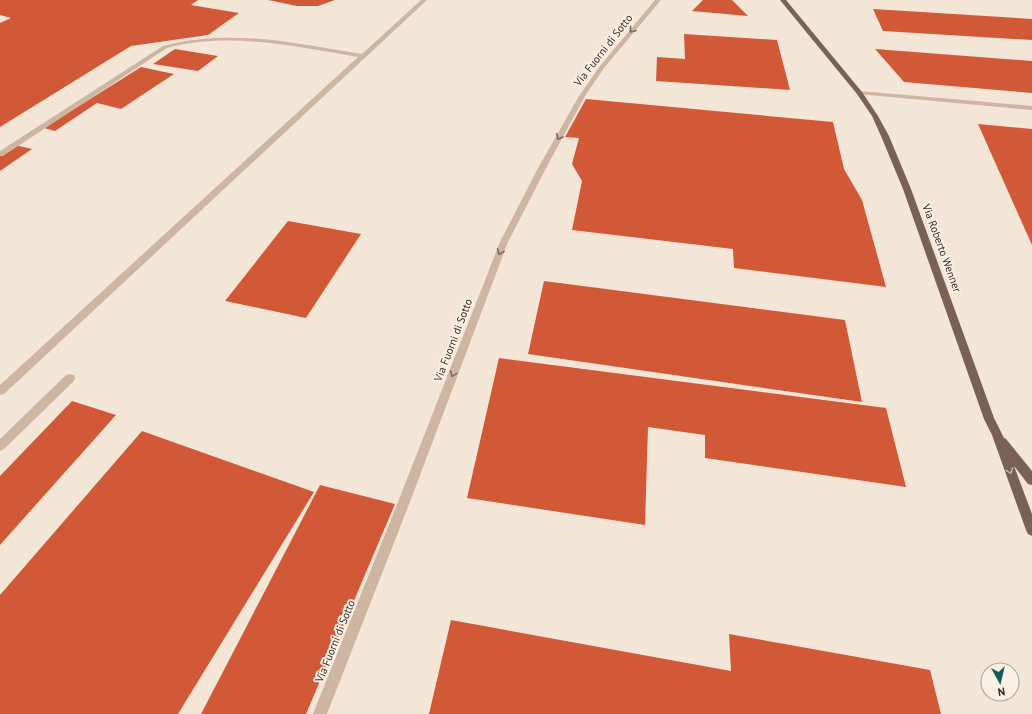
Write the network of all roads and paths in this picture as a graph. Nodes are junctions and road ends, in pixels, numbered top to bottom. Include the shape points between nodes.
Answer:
1 (424, 0) edge
2 (658, 0) edge
3 (784, 0) edge
4 (363, 56) junction
5 (860, 92) junction
6 (1032, 108) edge
7 (0, 154) edge
8 (70, 378) dead end
9 (0, 391) edge
10 (997, 435) junction
11 (0, 446) edge
12 (1032, 480) edge
13 (1032, 530) edge
14 (320, 714) edge

1 - 4 street
2 -> 14 street, Via Fuorni di Sotto via 602,67 582,96 504,242
3 - 5 main road, Via Roberto Wenner
4 - 7 street via 247,40 206,39 173,43
4 - 9 street
5 - 6 street
5 - 10 main road, Via Roberto Wenner via 885,136 907,189 989,419
8 - 11 street
10 - 12 main road
10 -> 13 main road, Via Roberto Wenner

